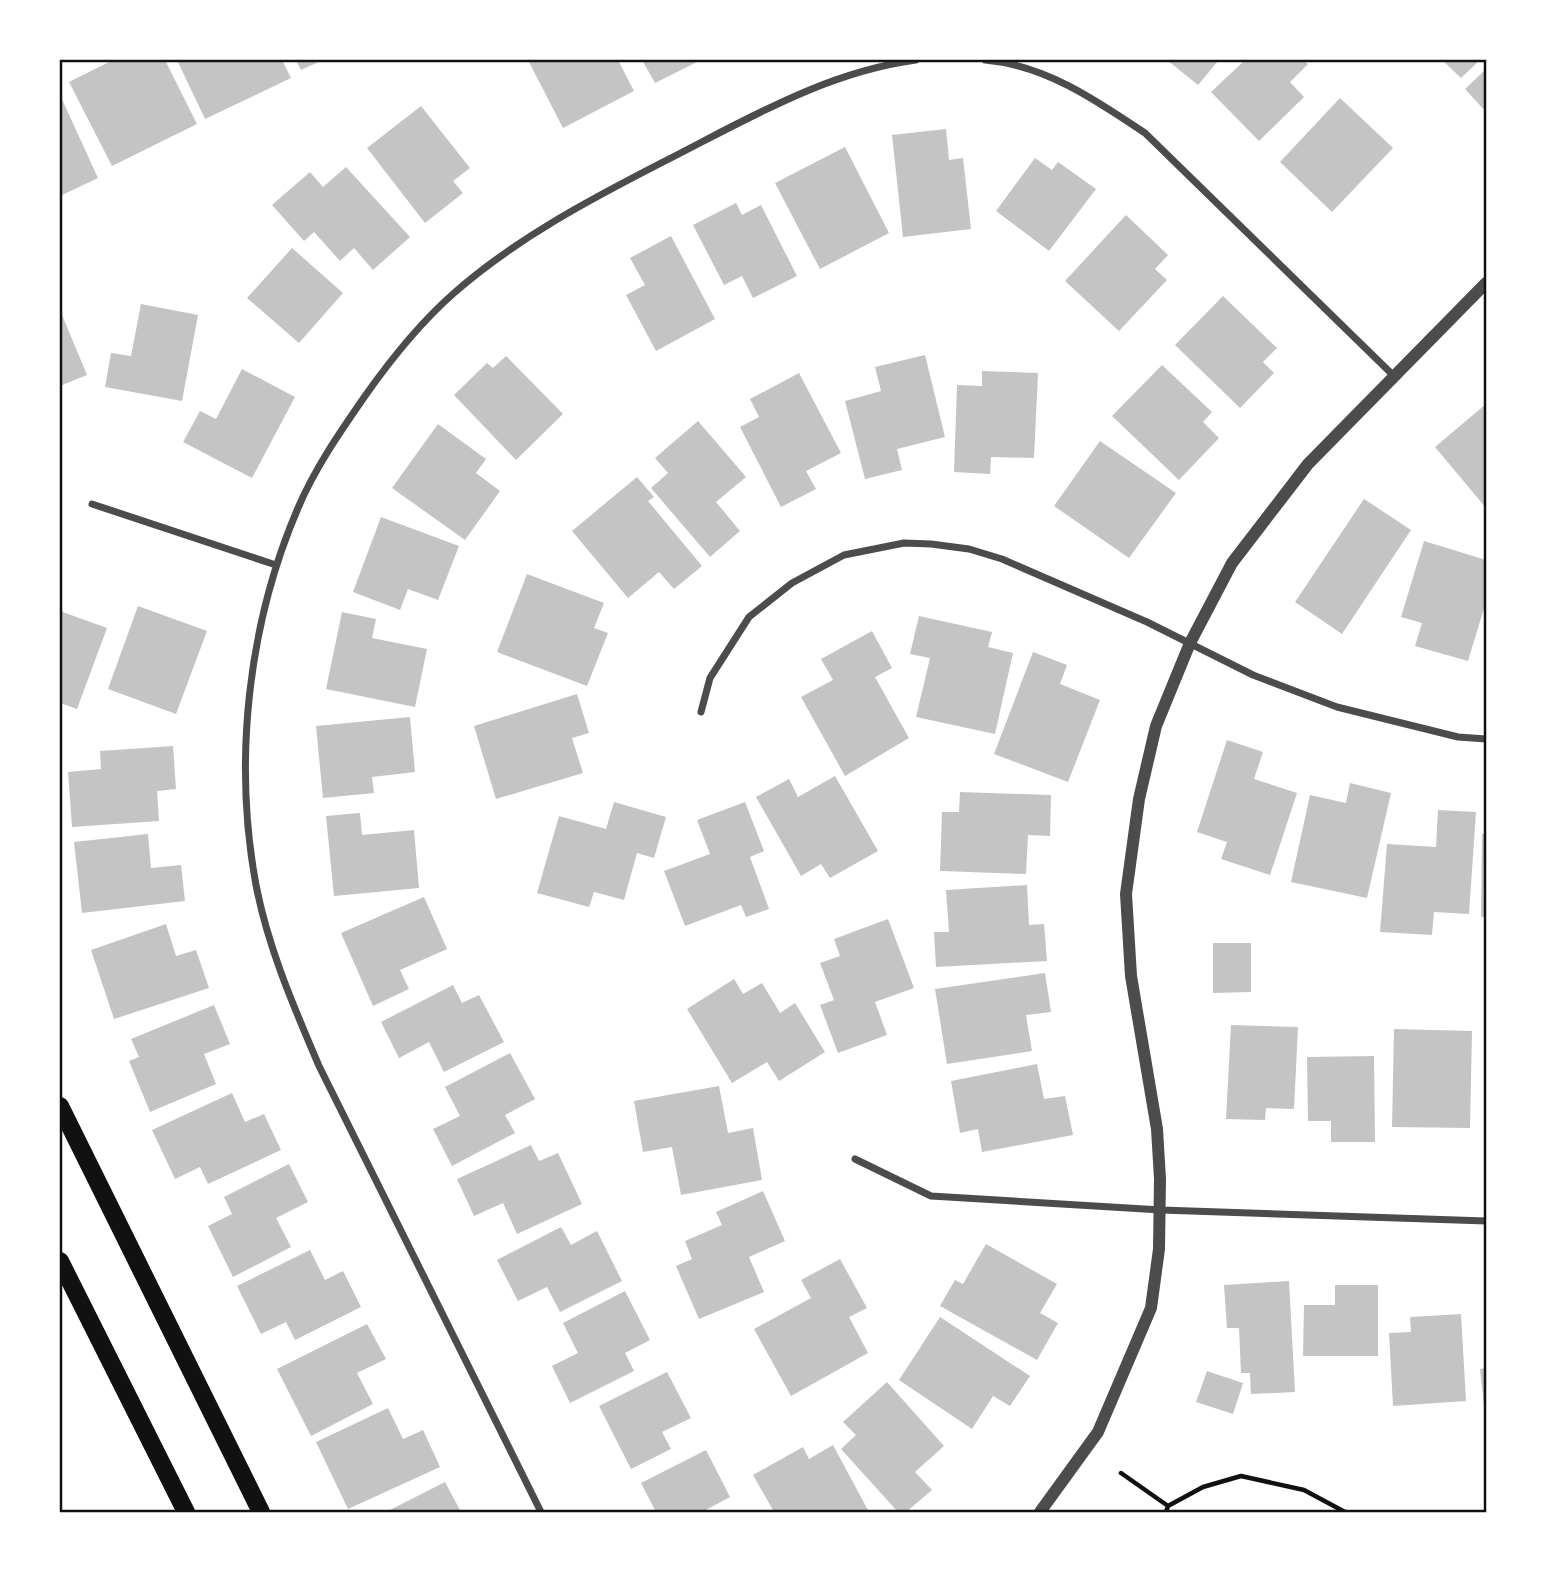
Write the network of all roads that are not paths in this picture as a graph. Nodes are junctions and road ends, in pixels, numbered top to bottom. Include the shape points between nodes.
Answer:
1 (916, 60) edge
2 (985, 60) edge
3 (1486, 282) edge
4 (1394, 376) junction
5 (92, 504) dead end
6 (276, 565) junction
7 (1190, 643) junction
8 (702, 712) dead end
9 (1486, 739) edge
10 (60, 1106) edge
11 (855, 1159) dead end
12 (1161, 1210) junction
13 (1486, 1221) edge
14 (60, 1261) edge
15 (186, 1513) edge
16 (261, 1513) edge
17 (541, 1513) edge
18 (1040, 1513) edge

1 - 6 street via 884,64 792,97 575,207 501,255 415,331 372,386 328,449
2 - 4 street via 1054,77 1144,133
3 - 4 street
4 - 7 street via 1308,464 1232,562
5 - 6 street
6 - 17 street via 251,689 245,759 247,824 269,939 319,1066
7 - 8 street via 1002,559 969,549 904,543 844,555 792,583 750,617 710,678
7 - 9 street via 1253,675 1337,707 1458,737
7 - 12 street via 1156,726 1139,799 1126,894 1131,976 1157,1129
10 - 16 main road
11 - 12 street via 931,1196
12 - 13 street
12 - 18 street via 1151,1308 1098,1432
14 - 15 main road

